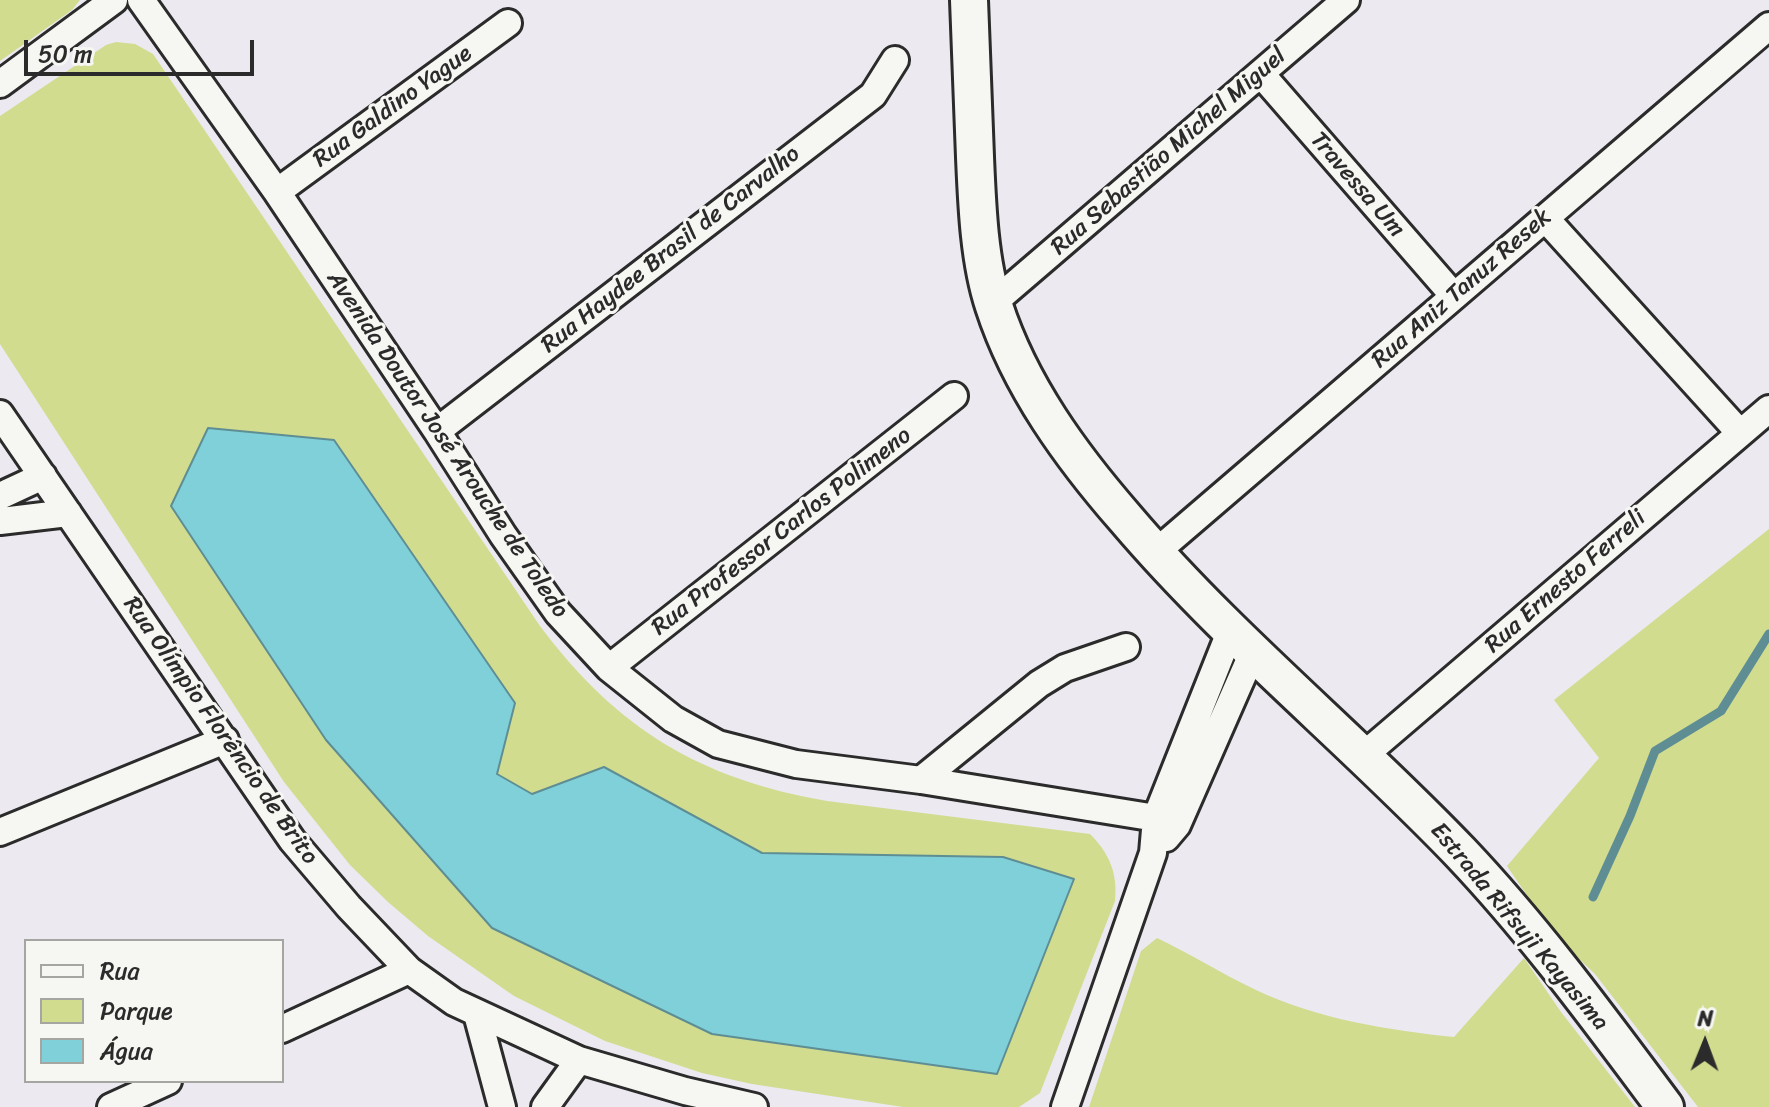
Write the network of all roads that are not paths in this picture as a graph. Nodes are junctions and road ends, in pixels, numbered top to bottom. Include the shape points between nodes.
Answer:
1 (114, 0) edge
2 (141, 0) edge
3 (969, 0) edge
4 (1346, 0) edge
5 (508, 23) dead end
6 (1769, 26) edge
7 (895, 60) dead end
8 (1261, 74) junction
9 (0, 84) edge
10 (277, 192) junction
11 (1545, 218) junction
12 (1454, 296) junction
13 (993, 303) junction
14 (954, 396) dead end
15 (1769, 409) edge
16 (0, 414) edge
17 (437, 431) junction
18 (1740, 433) junction
19 (43, 476) junction
20 (0, 496) edge
21 (68, 513) junction
22 (0, 521) edge
23 (1155, 553) junction
24 (1242, 642) junction
25 (1126, 647) dead end
26 (609, 668) junction
27 (225, 740) junction
28 (1363, 756) junction
29 (921, 780) junction
30 (1166, 822) junction
31 (0, 832) edge
32 (409, 970) junction
33 (477, 1014) junction
34 (284, 1028) edge
35 (579, 1060) junction
36 (164, 1083) edge
37 (111, 1107) edge
38 (502, 1107) edge
39 (545, 1107) edge
40 (754, 1107) edge
41 (1065, 1107) edge
42 (1665, 1107) edge

1 - 9 street
2 - 10 street, Avenida Doutor José Arouche de Toledo
3 - 13 main road, Estrada Rifsuji Kayasima via 979,228
4 - 8 street, Rua Sebastião Michel Miguel
5 - 10 street, Rua Galdino Yague
6 - 11 street, Rua Aniz Tanuz Resek
7 - 17 street, Rua Haydee Brasil de Carvalho via 873,95
8 - 12 street, Travessa Um
8 - 13 street, Rua Sebastião Michel Miguel
10 - 17 street, Avenida Doutor José Arouche de Toledo
11 - 12 street, Rua Aniz Tanuz Resek
11 - 18 street
12 - 23 street, Rua Aniz Tanuz Resek
13 - 23 main road, Estrada Rifsuji Kayasima via 1016,364 1043,411 1092,480
14 - 26 street, Rua Professor Carlos Polimeno
15 - 18 street, Rua Ernesto Ferreli
16 - 19 street, Rua Olímpio Florêncio de Brito
17 - 26 street, Avenida Doutor José Arouche de Toledo via 558,613
18 - 28 street, Rua Ernesto Ferreli
19 - 20 street
19 - 21 street, Rua Olímpio Florêncio de Brito
21 - 22 street
21 - 27 street, Rua Olímpio Florêncio de Brito
23 - 24 main road, Estrada Rifsuji Kayasima
24 - 28 main road, Estrada Rifsuji Kayasima
24 - 30 street
25 - 29 street via 1065,668 1039,684
26 - 29 street, Avenida Doutor José Arouche de Toledo via 673,719 718,744 796,764
27 - 31 street
27 - 32 street, Rua Olímpio Florêncio de Brito via 292,840
28 - 42 main road, Estrada Rifsuji Kayasima via 1462,854 1566,977
29 - 30 street, Avenida Doutor José Arouche de Toledo
30 - 41 street
32 - 33 street, Rua Olímpio Florêncio de Brito
32 - 34 street
33 - 35 street, Rua Olímpio Florêncio de Brito
33 - 38 street
35 - 39 street
35 - 40 street, Rua Olímpio Florêncio de Brito
36 - 37 street

